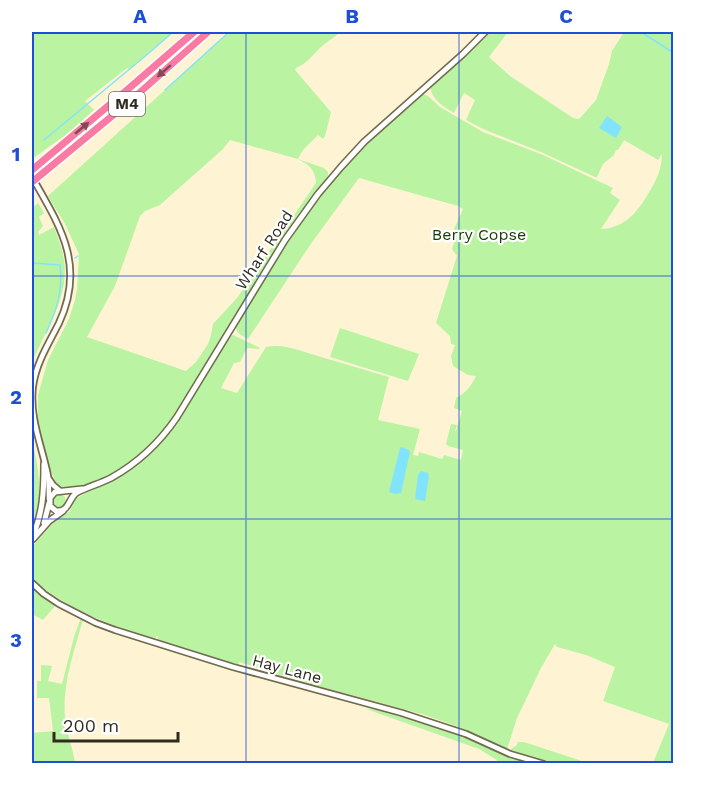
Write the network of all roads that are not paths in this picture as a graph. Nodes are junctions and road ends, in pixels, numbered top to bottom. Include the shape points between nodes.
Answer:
1 (194, 32) edge
2 (208, 32) edge
3 (485, 32) edge
4 (34, 168) edge
5 (32, 177) edge
6 (32, 182) edge
7 (44, 464) junction
8 (48, 476) junction
9 (82, 489) junction
10 (61, 491) junction
11 (49, 501) junction
12 (69, 501) junction
13 (64, 510) junction
14 (42, 528) junction
15 (32, 539) edge
16 (32, 583) edge
17 (544, 764) edge

4 -> 1 highway, M4
2 -> 6 highway, M4, bridge
3 - 9 main road, Wharf Road via 364,142 318,194 162,436 129,466
5 - 7 street via 63,233 70,271 64,310 39,364 33,387 33,415
7 - 8 street
7 - 15 main road via 41,511
8 - 10 street
8 - 11 street
9 - 10 main road, Wharf Road
9 - 12 main road, Wharf Road
10 - 11 main road
10 - 12 main road
11 - 13 main road via 54,510
11 - 14 main road, Wharf Road
12 - 13 main road, Wharf Road
13 - 14 main road, Wharf Road
14 - 15 main road, Wharf Road
16 - 17 street, Hay Lane via 59,604 115,630 232,667 402,713

